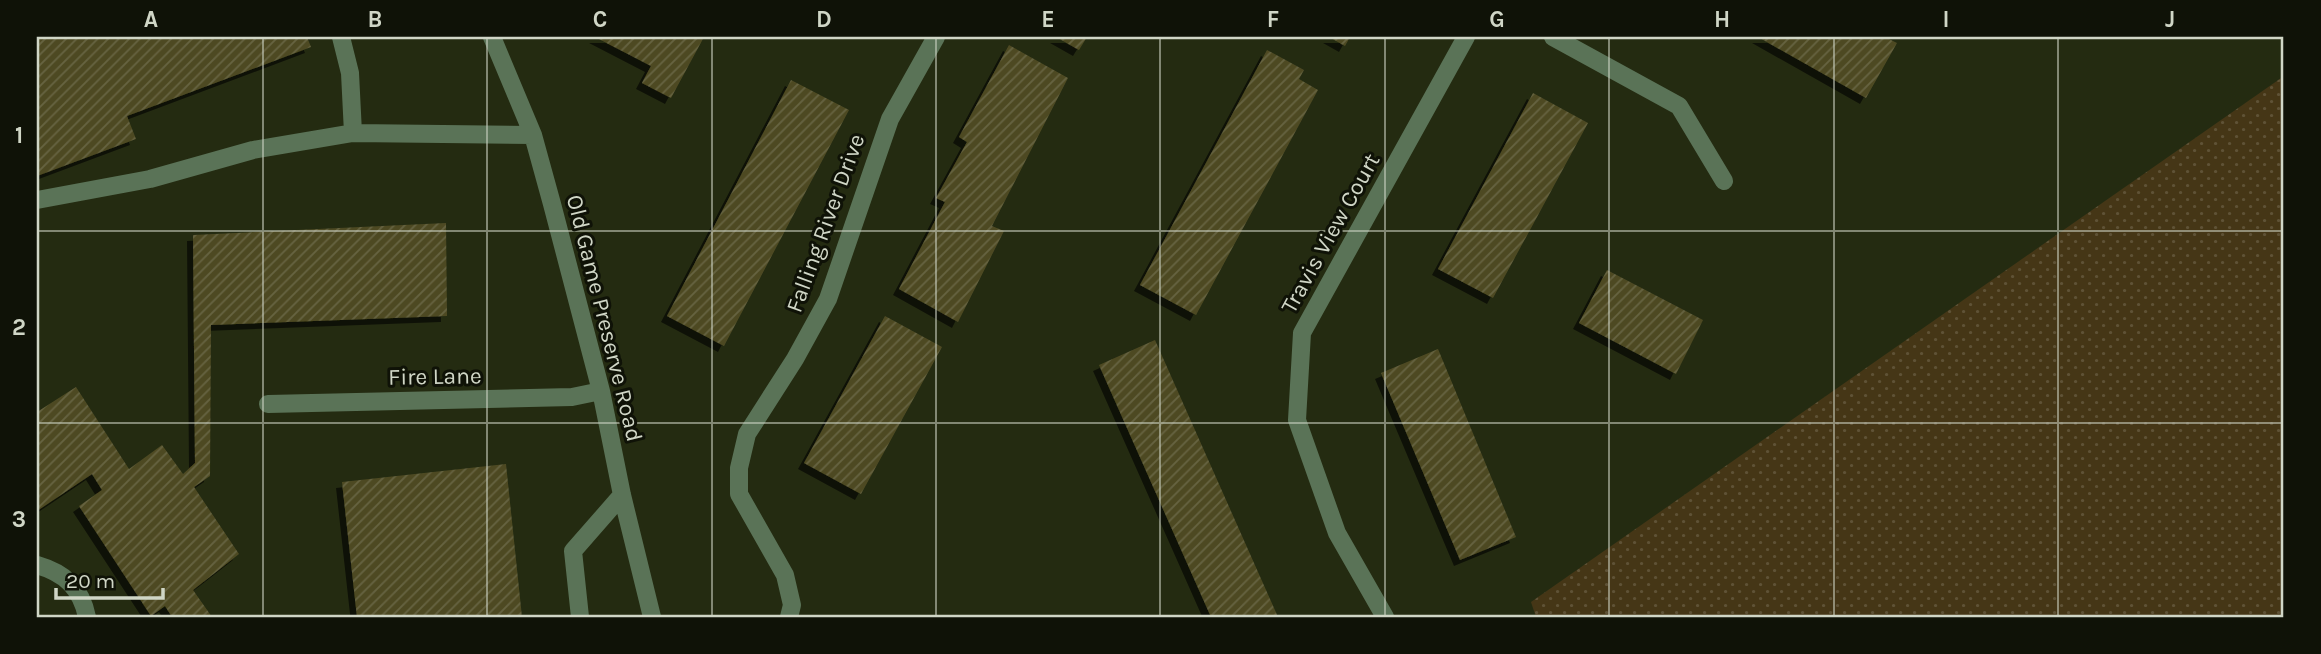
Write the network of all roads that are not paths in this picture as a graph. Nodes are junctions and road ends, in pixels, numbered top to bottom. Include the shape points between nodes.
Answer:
1 (341, 37) edge
2 (492, 37) edge
3 (936, 37) edge
4 (1466, 37) edge
5 (1553, 37) edge
6 (353, 133) junction
7 (533, 135) junction
8 (1724, 181) dead end
9 (37, 200) edge
10 (601, 391) junction
11 (268, 404) dead end
12 (622, 495) junction
13 (37, 565) edge
14 (1382, 616) edge
15 (87, 617) edge
16 (580, 617) edge
17 (653, 617) edge
18 (789, 617) edge

1 - 6 street via 350,73
2 - 7 street, Old Game Preserve Road
3 - 18 street, Falling River Drive via 890,119 828,299 747,434 739,468 740,494 785,575 792,605
4 - 14 street, Travis View Court via 1302,333 1297,420 1337,533
5 - 8 street via 1679,106
6 - 7 street
6 - 9 street via 253,150 150,179
7 - 10 street, Old Game Preserve Road
10 - 11 street, Fire Lane via 572,397
10 - 12 street, Old Game Preserve Road
12 - 16 street via 573,551
12 - 17 street, Old Game Preserve Road
13 - 15 street via 57,572 73,585 84,600

